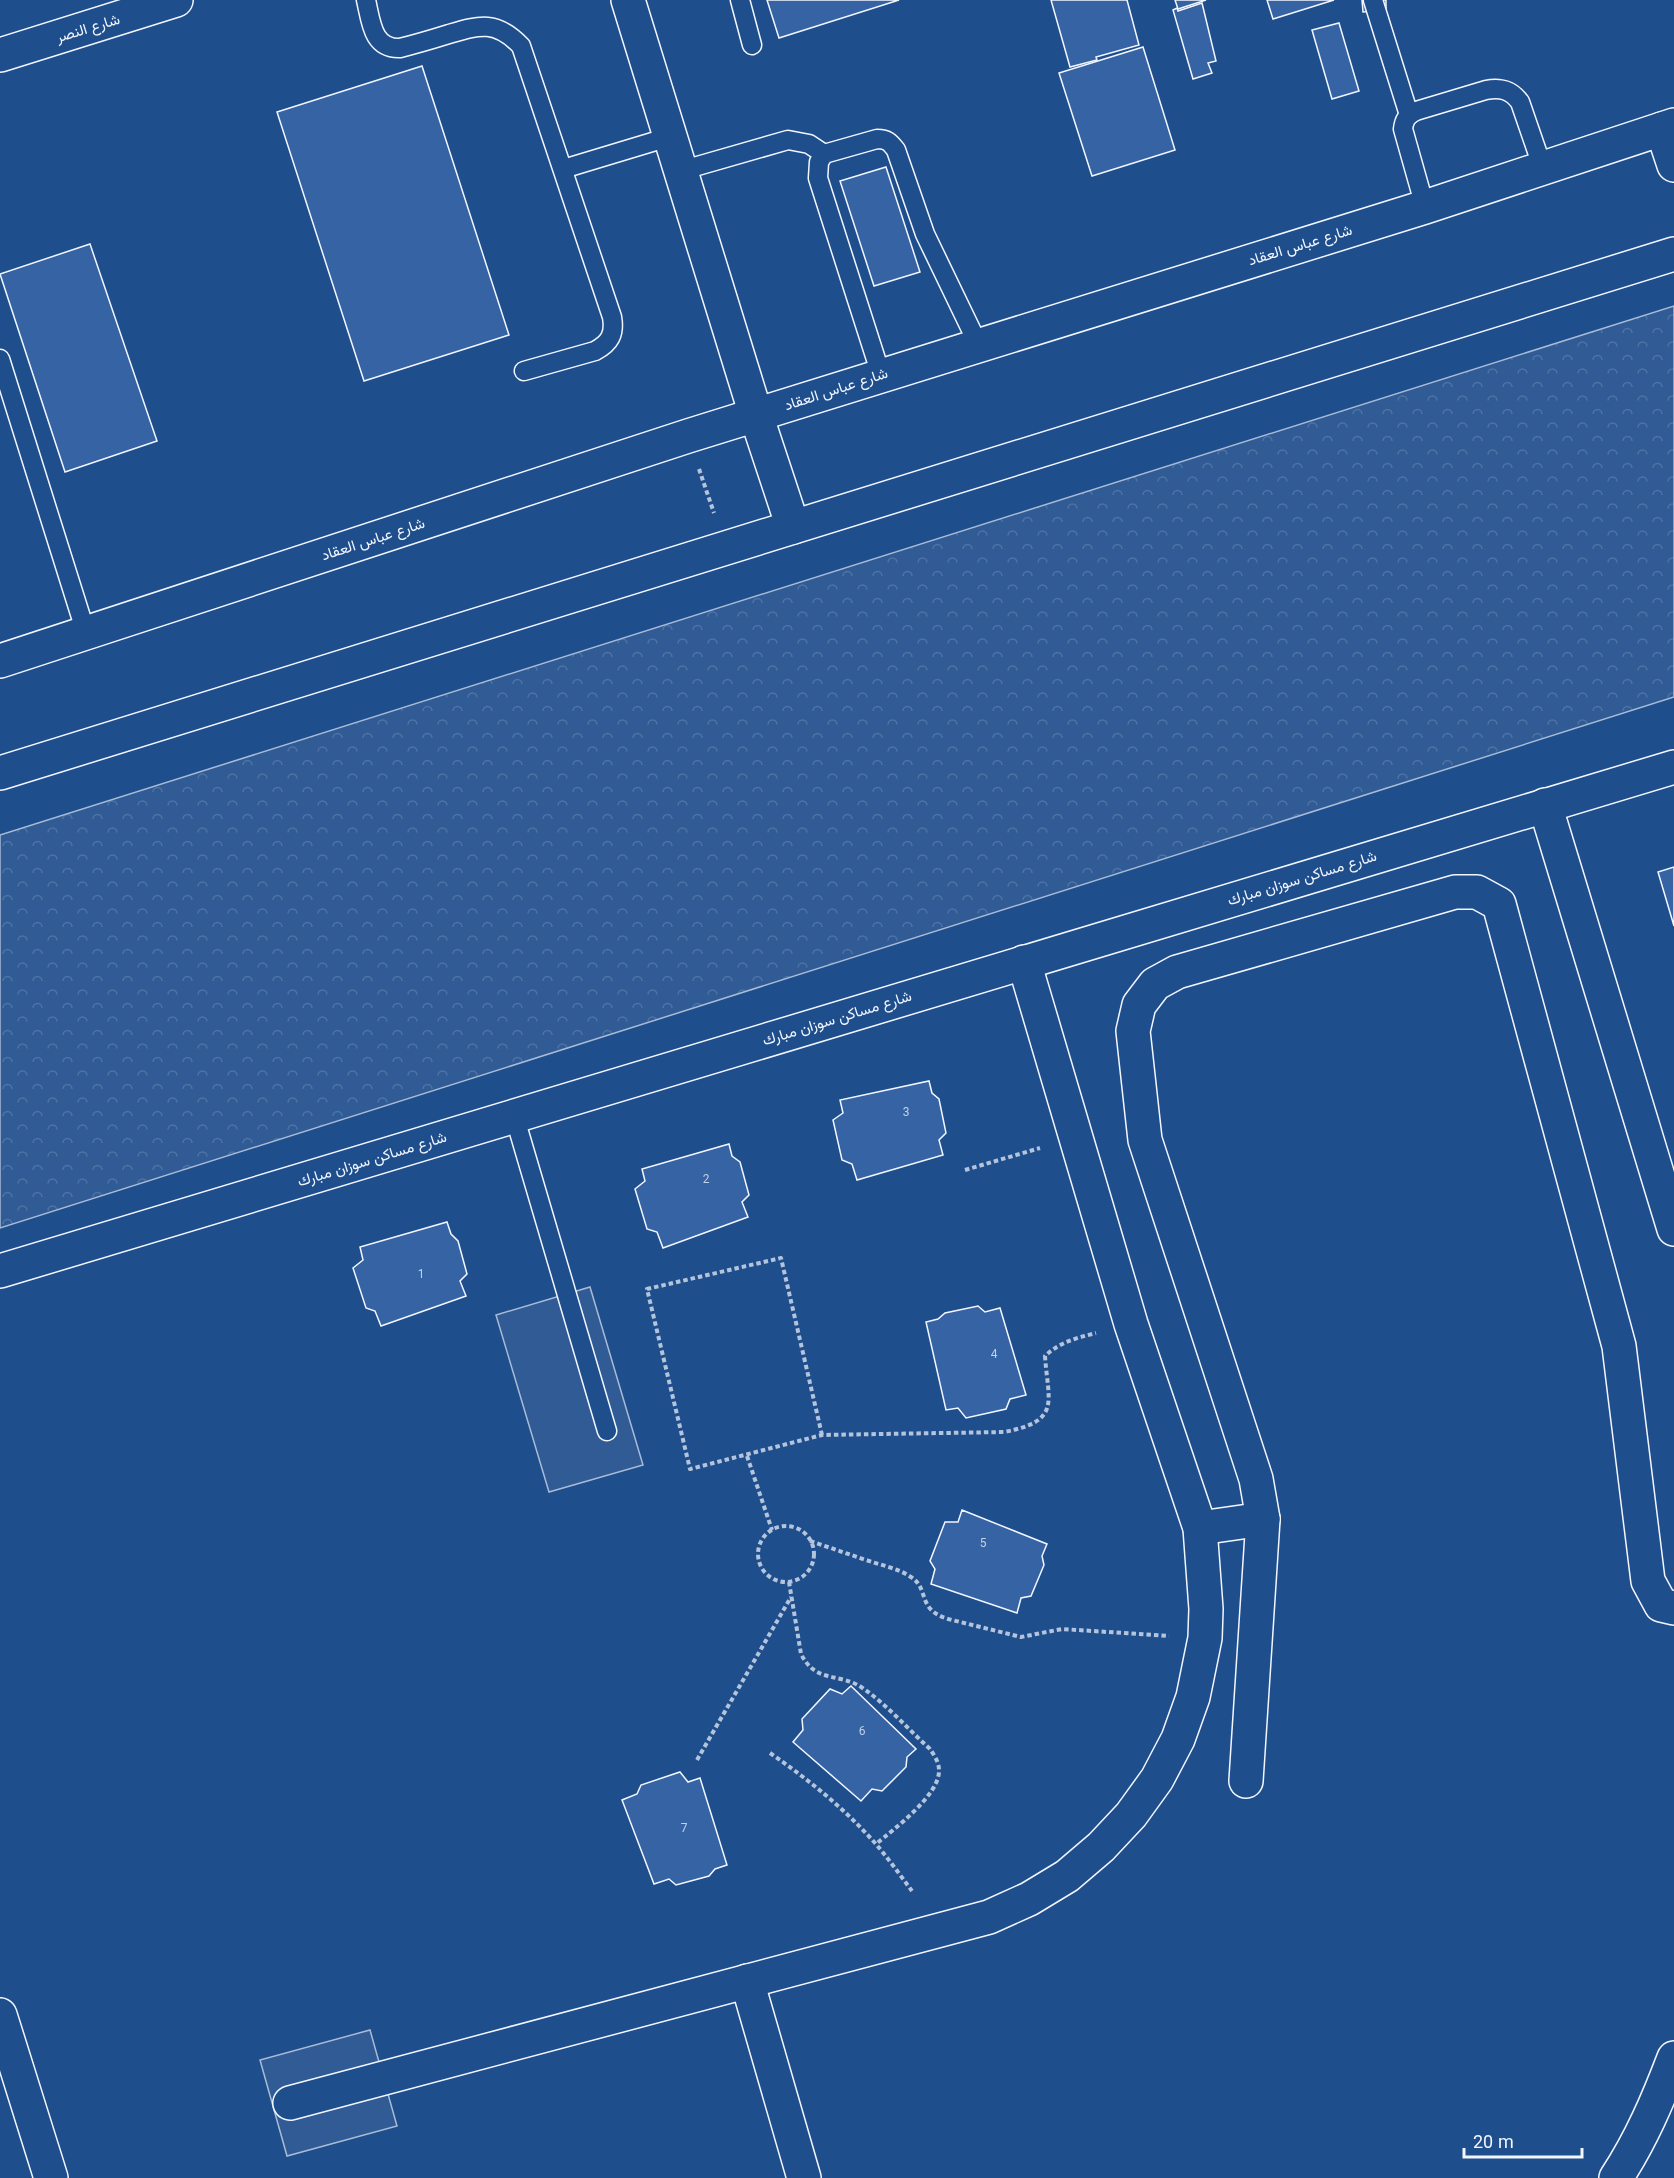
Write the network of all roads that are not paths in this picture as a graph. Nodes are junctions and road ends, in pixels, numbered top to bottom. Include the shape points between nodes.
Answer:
1 (176, 0) edge
2 (366, 0) edge
3 (628, 0) edge
4 (740, 0) edge
5 (1373, 0) edge
6 (752, 45) dead end
7 (0, 55) edge
8 (1409, 115) junction
9 (1668, 127) edge
10 (669, 137) junction
11 (824, 154) junction
12 (1674, 165) edge
13 (563, 169) junction
14 (1543, 169) junction
15 (680, 171) junction
16 (1425, 207) junction
17 (1674, 254) edge
18 (978, 344) junction
19 (0, 359) edge
20 (524, 371) dead end
21 (881, 375) junction
22 (756, 415) junction
23 (793, 527) junction
24 (86, 633) junction
25 (0, 661) edge
26 (1674, 766) edge
27 (0, 773) edge
28 (1545, 805) junction
29 (1024, 962) junction
30 (514, 1115) junction
31 (1674, 1229) edge
32 (0, 1271) edge
33 (607, 1431) dead end
34 (1263, 1519) junction
35 (1200, 1528) junction
36 (1674, 1608) edge
37 (1246, 1781) dead end
38 (747, 1981) junction
39 (0, 2015) edge
40 (1674, 2058) edge
41 (290, 2103) dead end
42 (51, 2178) edge
43 (804, 2178) edge
44 (1616, 2178) edge

1 - 7 street, شارع النصر
2 - 13 lane via 375,35 392,49 474,26 488,26 512,36 521,46
3 - 10 street
4 - 6 lane
5 - 8 lane
8 - 14 lane via 1486,90 1507,90 1520,102
8 - 16 lane via 1403,129
9 - 12 street
9 - 14 street, شارع عباس العقاد
10 - 13 lane
10 - 15 street
11 - 15 lane via 809,144 788,140
11 - 18 lane via 877,139 890,142 925,234
11 - 21 lane via 818,178
13 - 20 lane via 614,327 605,346 595,351
14 - 16 street, شارع عباس العقاد
15 - 22 street
16 - 18 street, شارع عباس العقاد
17 - 23 street
18 - 21 street, شارع عباس العقاد
19 - 24 lane
21 - 22 street, شارع عباس العقاد
22 - 23 street
22 - 24 street, شارع عباس العقاد
23 - 27 street
24 - 25 street, شارع عباس العقاد
26 - 28 street, شارع مساكن سوزان مبارك
28 - 29 street, شارع مساكن سوزان مبارك
28 - 31 street
29 - 30 street, شارع مساكن سوزان مبارك
29 - 35 street via 1131,1324
30 - 32 street, شارع مساكن سوزان مبارك
30 - 33 lane
34 - 35 street
34 - 36 street via 1256,1479 1145,1140 1132,1031 1138,1005 1155,984 1177,972 1445,894 1477,892 1499,904 1510,940 1619,1346 1648,1581 1661,1605
34 - 37 street
35 - 38 street via 1205,1638 1193,1697 1178,1739 1157,1779 1101,1847 1067,1876 989,1917
38 - 41 street
38 - 43 street
39 - 42 street
40 - 44 street via 1656,2106

